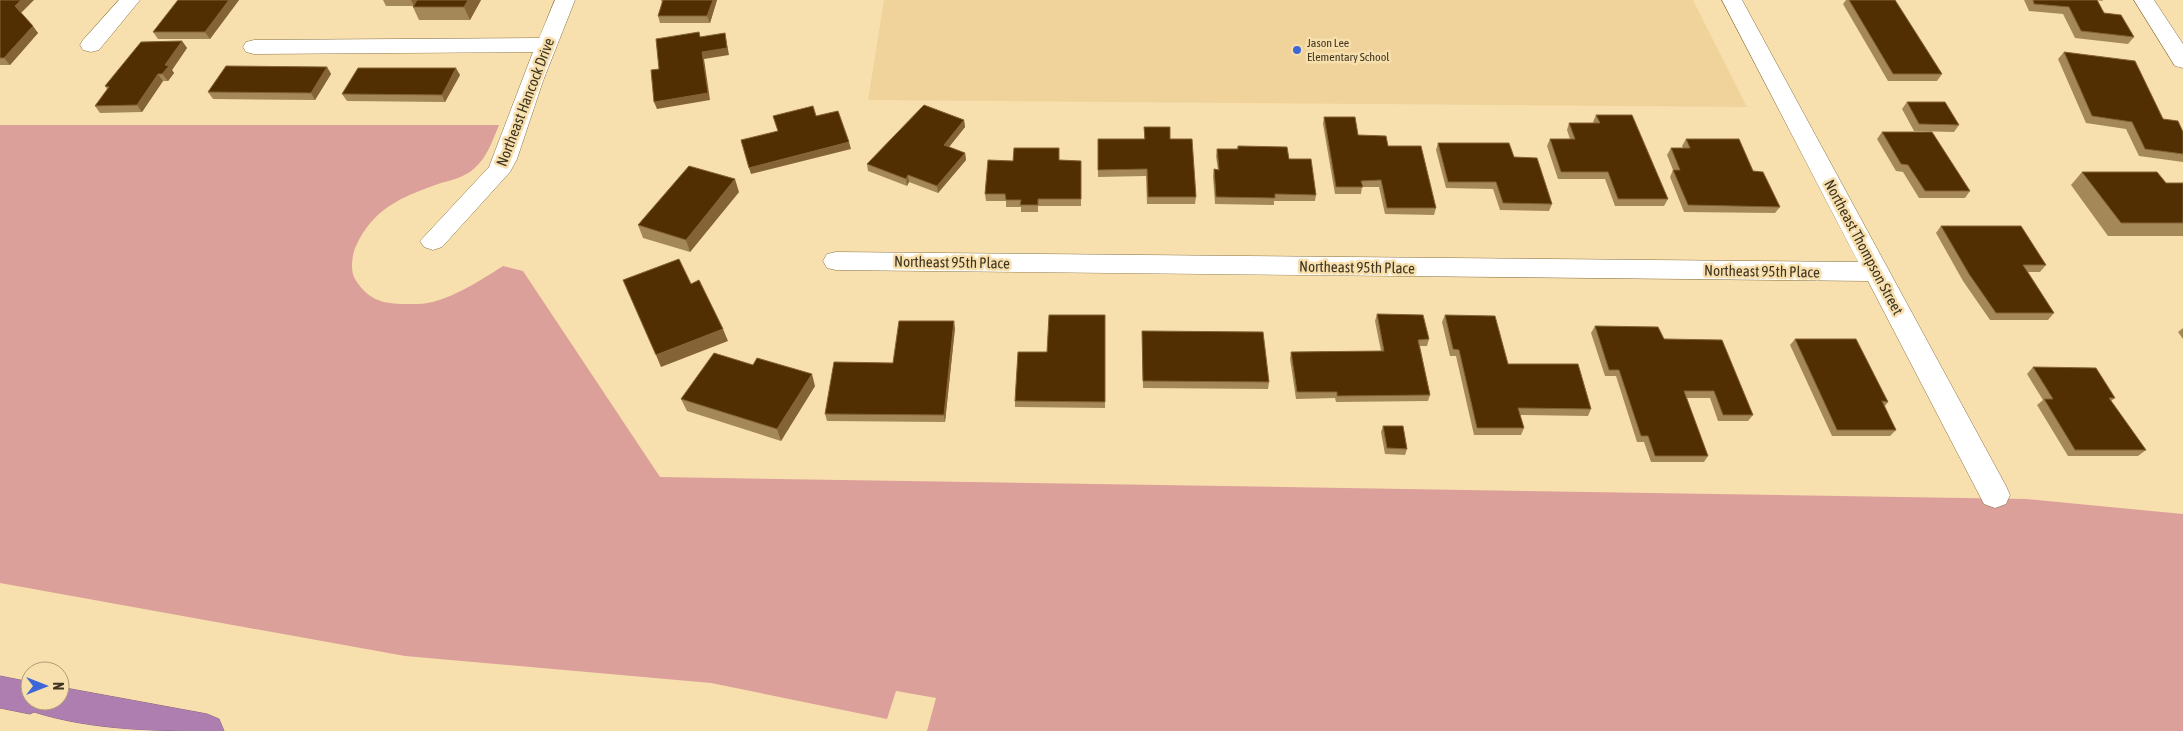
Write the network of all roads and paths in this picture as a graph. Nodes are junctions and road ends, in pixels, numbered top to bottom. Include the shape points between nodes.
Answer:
1 (130, 0) edge
2 (565, 0) edge
3 (1732, 0) edge
4 (2144, 0) edge
5 (91, 45) dead end
6 (547, 45) junction
7 (254, 47) dead end
8 (2183, 61) edge
9 (433, 241) dead end
10 (836, 261) dead end
11 (1877, 272) junction
12 (1995, 495) dead end
13 (0, 692) edge
14 (20, 696) edge
15 (70, 705) edge
16 (207, 731) edge

1 - 5 street
2 - 6 street, Northeast Hancock Drive
3 - 11 street, Northeast Thompson Street
4 - 8 street
6 - 7 street
6 - 9 street, Northeast Hancock Drive via 498,172
10 - 11 street, Northeast 95th Place
11 - 12 street, Northeast Thompson Street
13 - 14 highway
15 - 16 highway

